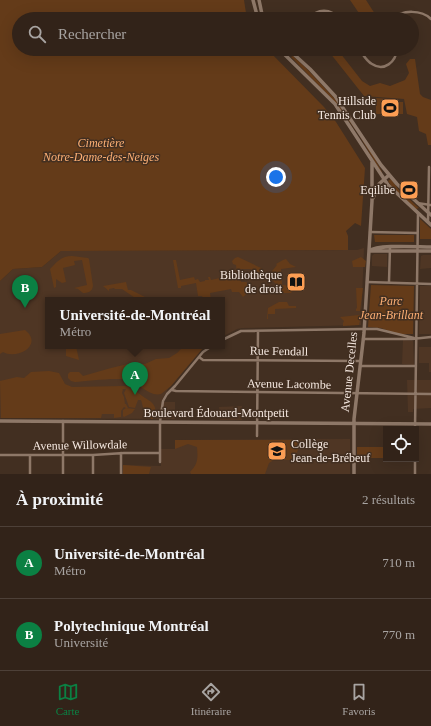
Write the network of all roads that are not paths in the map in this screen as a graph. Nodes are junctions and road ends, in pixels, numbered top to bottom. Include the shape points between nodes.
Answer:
1 (253, 0) edge
2 (259, 0) edge
3 (256, 12) edge
4 (262, 12) edge
5 (319, 12) edge
6 (332, 12) edge
7 (419, 13) edge
8 (431, 19) edge
9 (287, 56) edge
10 (297, 56) edge
11 (364, 56) edge
12 (396, 56) edge
13 (372, 162) junction
14 (430, 167) dead end
15 (389, 175) junction
16 (384, 180) junction
17 (372, 201) junction
18 (417, 203) junction
19 (430, 205) edge
20 (418, 212) junction
21 (427, 212) junction
22 (431, 215) edge
23 (428, 222) junction
24 (431, 225) edge
25 (370, 232) junction
26 (417, 233) junction
27 (431, 247) edge
28 (390, 249) junction
29 (417, 249) junction
30 (368, 251) junction
31 (431, 251) edge
32 (367, 282) junction
33 (389, 282) junction
34 (417, 284) junction
35 (431, 284) edge
36 (364, 329) junction
37 (258, 331) junction
38 (386, 332) junction
39 (431, 337) edge
40 (225, 338) edge
41 (363, 338) junction
42 (392, 338) junction
43 (415, 338) junction
44 (207, 349) edge
45 (198, 357) junction
46 (258, 360) junction
47 (360, 363) junction
48 (416, 366) junction
49 (172, 390) junction
50 (258, 392) junction
51 (357, 393) junction
52 (416, 394) junction
53 (431, 394) edge
54 (0, 421) edge
55 (63, 421) junction
56 (160, 422) junction
57 (257, 423) junction
58 (354, 424) junction
59 (415, 424) junction
60 (431, 424) edge
61 (257, 436) dead end
62 (121, 453) junction
63 (160, 453) junction
64 (0, 455) edge
65 (30, 455) junction
66 (63, 455) junction
67 (93, 455) junction
68 (160, 462) dead end
69 (415, 462) edge
70 (30, 474) edge
71 (63, 474) edge
72 (93, 474) edge
73 (121, 474) edge
74 (354, 474) edge
75 (415, 474) edge

1 - 3 street
2 - 4 street
5 - 6 street
7 - 8 street
9 - 13 street via 335,104
10 - 15 street via 335,96
11 - 12 street via 369,62 379,67 386,66
13 - 16 street
13 - 17 street, Avenue Decelles
14 - 19 street
15 - 16 street, Avenue Decelles
15 - 18 street
16 - 17 street, Avenue Decelles
16 - 20 street
17 - 25 street, Avenue Decelles
18 - 19 street
18 - 21 street
19 - 21 street
20 - 23 street
20 - 26 street
21 - 22 street
21 - 23 street
23 - 24 street
25 - 26 street
25 - 30 street, Avenue Decelles
26 - 29 street
27 - 29 street
28 - 29 street
28 - 30 street
28 - 33 street
29 - 31 street
29 - 34 street
30 - 32 street, Avenue Decelles
32 - 33 street
32 - 36 street, Avenue Decelles
33 - 34 street
34 - 35 street
34 - 43 street
36 - 37 street
36 - 38 street
36 - 41 street, Avenue Decelles
37 - 40 street via 239,331
37 - 46 street
38 - 42 street
38 - 43 street
39 - 43 street
41 - 42 street
41 - 47 street, Avenue Decelles
42 - 43 street
43 - 48 street
44 - 45 street
45 - 46 street, Rue Fendall via 203,360
45 - 49 street
46 - 47 street, Rue Fendall
46 - 50 street
47 - 48 street, Rue Fendall
47 - 51 street, Avenue Decelles
48 - 52 street
49 - 50 street, Avenue Lacombe
49 - 56 street via 167,394 162,406
50 - 51 street, Avenue Lacombe
50 - 57 street
51 - 52 street, Avenue Lacombe
51 - 58 street, Avenue Decelles
52 - 53 street, Avenue Lacombe
52 - 59 street
54 - 55 street, Boulevard Édouard-Montpetit
55 - 56 street, Boulevard Édouard-Montpetit
55 - 66 street
56 - 57 street, Boulevard Édouard-Montpetit
56 - 63 street
57 - 58 street, Boulevard Édouard-Montpetit
57 - 61 street
58 - 59 street, Boulevard Édouard-Montpetit
58 - 74 street, Avenue Decelles
59 - 60 street, Boulevard Édouard-Montpetit
62 - 63 street, Avenue Willowdale
62 - 67 street, Avenue Willowdale
62 - 73 street
63 - 68 street
64 - 65 street, Avenue Willowdale
65 - 66 street, Avenue Willowdale
65 - 70 street
66 - 67 street, Avenue Willowdale
66 - 71 street
67 - 72 street
69 - 75 street

